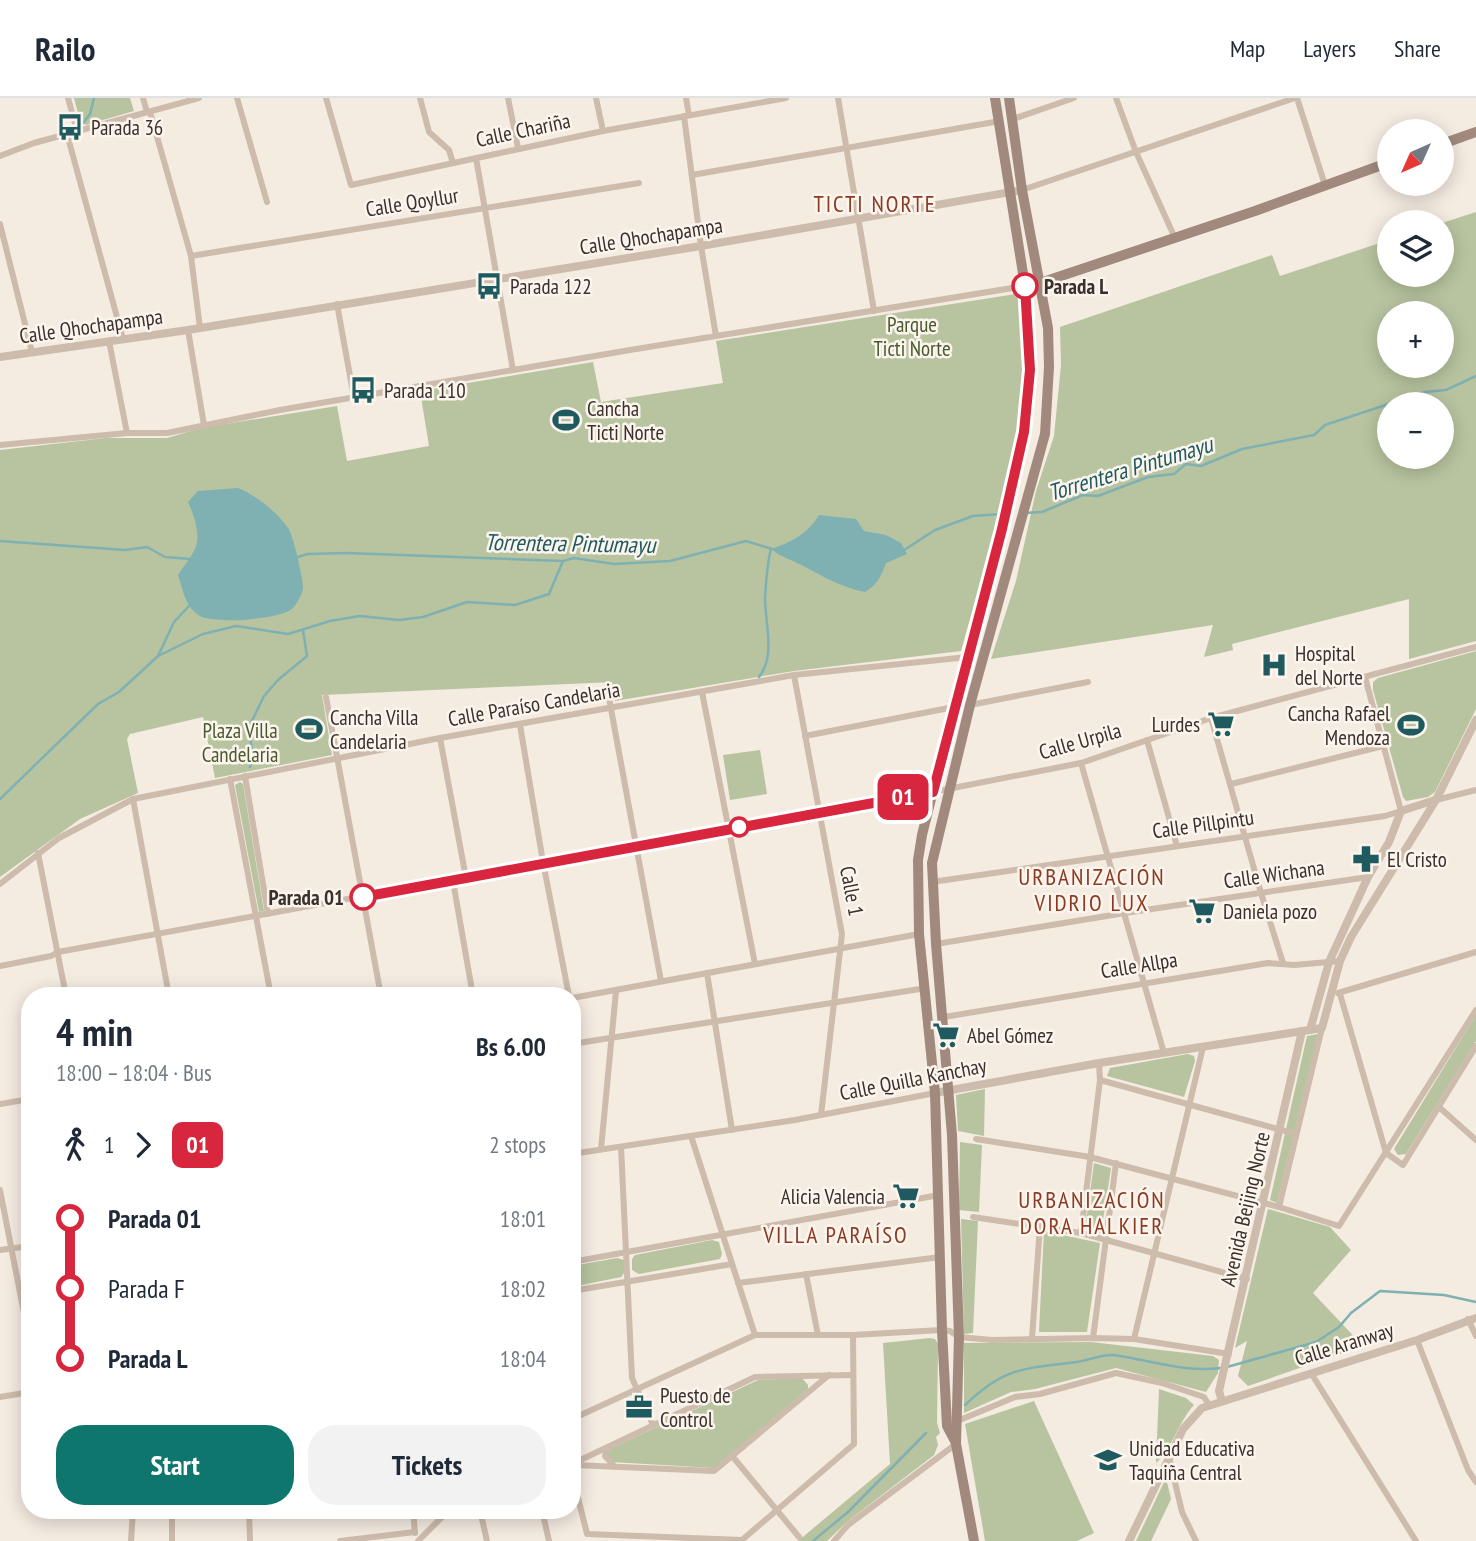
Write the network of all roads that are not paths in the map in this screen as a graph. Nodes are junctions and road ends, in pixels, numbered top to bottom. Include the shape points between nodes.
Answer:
1 (68, 98) edge
2 (142, 98) edge
3 (199, 98) edge
4 (237, 98) edge
5 (326, 98) edge
6 (419, 98) edge
7 (508, 98) edge
8 (596, 98) edge
9 (686, 98) edge
10 (786, 98) edge
11 (838, 98) edge
12 (995, 98) edge
13 (1009, 98) edge
14 (1074, 98) edge
15 (1116, 98) edge
16 (1296, 98) edge
17 (776, 99) edge
18 (148, 112) junction
19 (687, 116) junction
20 (1013, 119) junction
21 (1000, 121) junction
22 (77, 131) junction
23 (603, 131) junction
24 (1476, 132) edge
25 (67, 134) junction
26 (1454, 140) edge
27 (519, 148) junction
28 (849, 148) junction
29 (1136, 152) junction
30 (0, 156) edge
31 (476, 158) junction
32 (453, 163) junction
33 (1377, 167) edge
34 (692, 175) junction
35 (639, 183) dead end
36 (1325, 185) junction
37 (1022, 190) junction
38 (1010, 193) junction
39 (267, 202) dead end
40 (485, 209) junction
41 (859, 219) junction
42 (0, 224) edge
43 (1175, 238) junction
44 (701, 246) junction
45 (191, 256) junction
46 (495, 278) junction
47 (1040, 283) junction
48 (1025, 286) junction
49 (337, 304) junction
50 (874, 312) junction
51 (200, 328) junction
52 (188, 330) junction
53 (716, 336) junction
54 (124, 340) junction
55 (109, 341) junction
56 (32, 352) junction
57 (0, 357) edge
58 (513, 370) junction
59 (354, 398) junction
60 (204, 425) junction
61 (127, 433) junction
62 (0, 445) edge
63 (1476, 647) edge
64 (969, 657) junction
65 (794, 676) junction
66 (1365, 677) junction
67 (1088, 682) dead end
68 (607, 687) dead end
69 (702, 692) junction
70 (326, 696) dead end
71 (970, 705) junction
72 (954, 707) junction
73 (611, 708) junction
74 (1211, 718) junction
75 (1476, 720) edge
76 (520, 725) junction
77 (806, 736) junction
78 (440, 738) junction
79 (1147, 740) junction
80 (1383, 746) junction
81 (336, 758) junction
82 (1081, 763) junction
83 (245, 776) junction
84 (230, 779) junction
85 (1231, 785) junction
86 (948, 789) junction
87 (1476, 790) edge
88 (933, 792) junction
89 (133, 799) junction
90 (1436, 800) junction
91 (819, 811) junction
92 (1401, 811) junction
93 (728, 829) junction
94 (1246, 836) junction
95 (1177, 845) junction
96 (636, 846) junction
97 (38, 853) junction
98 (1108, 855) junction
99 (543, 862) junction
100 (1368, 877) junction
101 (466, 878) junction
102 (453, 881) junction
103 (932, 882) junction
104 (0, 884) edge
105 (1261, 893) junction
106 (363, 897) junction
107 (1125, 913) junction
108 (268, 914) junction
109 (256, 917) junction
110 (158, 934) junction
111 (919, 934) junction
112 (936, 944) junction
113 (840, 948) junction
114 (58, 952) junction
115 (1476, 952) edge
116 (1340, 961) junction
117 (1329, 962) junction
118 (1283, 963) junction
119 (755, 964) junction
120 (0, 966) edge
121 (707, 973) junction
122 (661, 981) junction
123 (1145, 982) junction
124 (64, 987) edge
125 (167, 987) edge
126 (269, 987) edge
127 (379, 987) edge
128 (471, 987) edge
129 (569, 987) edge
130 (926, 988) junction
131 (617, 991) junction
132 (1336, 993) junction
133 (581, 996) edge
134 (834, 1002) junction
135 (1476, 1010) edge
136 (944, 1017) junction
137 (715, 1022) junction
138 (1322, 1028) junction
139 (1306, 1030) junction
140 (611, 1038) junction
141 (581, 1043) edge
142 (1476, 1046) edge
143 (1203, 1047) junction
144 (1164, 1053) junction
145 (1099, 1063) junction
146 (1100, 1080) junction
147 (949, 1089) junction
148 (935, 1093) junction
149 (21, 1100) edge
150 (1189, 1103) junction
151 (0, 1104) edge
152 (1439, 1107) junction
153 (821, 1115) junction
154 (732, 1130) junction
155 (1281, 1130) junction
156 (1296, 1134) junction
157 (691, 1136) junction
158 (976, 1139) dead end
159 (1476, 1140) edge
160 (621, 1147) junction
161 (601, 1149) junction
162 (581, 1152) edge
163 (1387, 1153) junction
164 (1090, 1157) junction
165 (1116, 1163) junction
166 (1172, 1179) junction
167 (0, 1190) edge
168 (939, 1195) junction
169 (1264, 1203) junction
170 (1279, 1207) junction
171 (973, 1216) dead end
172 (1040, 1226) junction
173 (1081, 1233) junction
174 (723, 1234) junction
175 (1105, 1240) junction
176 (21, 1248) edge
177 (12, 1249) junction
178 (0, 1250) edge
179 (627, 1251) junction
180 (1156, 1254) junction
181 (940, 1257) junction
182 (581, 1260) edge
183 (732, 1264) junction
184 (806, 1274) junction
185 (1247, 1279) junction
186 (628, 1280) junction
187 (738, 1283) junction
188 (581, 1289) edge
189 (21, 1296) edge
190 (1472, 1318) edge
191 (942, 1330) junction
192 (755, 1335) junction
193 (818, 1335) junction
194 (853, 1335) junction
195 (1476, 1336) edge
196 (959, 1337) junction
197 (1032, 1338) junction
198 (1093, 1338) junction
199 (1134, 1339) junction
200 (1417, 1340) junction
201 (1229, 1354) junction
202 (1311, 1373) junction
203 (853, 1375) junction
204 (830, 1376) junction
205 (636, 1389) junction
206 (21, 1394) edge
207 (0, 1397) edge
208 (1222, 1401) junction
209 (1209, 1405) junction
210 (581, 1415) edge
211 (958, 1421) junction
212 (653, 1425) junction
213 (947, 1426) junction
214 (956, 1444) junction
215 (608, 1446) junction
216 (733, 1457) junction
217 (1169, 1457) junction
218 (581, 1460) edge
219 (581, 1464) edge
220 (614, 1466) junction
221 (1476, 1482) edge
222 (581, 1510) edge
223 (777, 1511) junction
224 (132, 1519) edge
225 (172, 1519) edge
226 (249, 1519) edge
227 (414, 1519) edge
228 (439, 1519) edge
229 (482, 1519) edge
230 (544, 1519) edge
231 (415, 1532) junction
232 (799, 1537) dead end
233 (972, 1540) edge
234 (131, 1541) edge
235 (172, 1541) edge
236 (250, 1541) edge
237 (340, 1541) edge
238 (416, 1541) edge
239 (487, 1541) edge
240 (549, 1541) edge
241 (834, 1541) edge
242 (1129, 1541) edge
243 (1196, 1541) edge
244 (1416, 1541) edge

1 - 22 street
2 - 18 street
3 - 18 street
4 - 39 street
5 - 32 street, Calle Chariña via 351,185
6 - 32 street via 429,132 449,150
7 - 27 street
8 - 23 street
9 - 19 street
10 - 17 street, Calle Chariña
11 - 28 street
12 - 21 main road
13 - 20 main road
14 - 20 street
15 - 29 street
16 - 29 street, Calle Qhochapampa
16 - 36 street
17 - 19 street, Calle Chariña
18 - 22 street
18 - 45 street
19 - 23 street, Calle Chariña
19 - 34 street
20 - 37 main road
21 - 28 street
21 - 38 main road
22 - 25 street
23 - 27 street, Calle Chariña
24 - 26 main road
25 - 30 street
25 - 54 street
27 - 31 street, Calle Chariña
28 - 34 street
28 - 41 street
29 - 37 street, Calle Qhochapampa
29 - 43 street
31 - 32 street, Calle Chariña
31 - 40 street
33 - 36 main road
34 - 44 street
35 - 40 street, Calle Qoyllur
36 - 43 main road
37 - 38 street, Calle Qhochapampa
37 - 47 main road
38 - 41 street, Calle Qhochapampa
38 - 48 main road
40 - 45 street, Calle Qoyllur
40 - 46 street
41 - 44 street, Calle Qhochapampa
41 - 50 street
42 - 56 street
43 - 47 main road
44 - 46 street, Calle Qhochapampa
44 - 53 street
45 - 51 street
46 - 49 street, Calle Qhochapampa
46 - 58 street
47 - 48 main road
47 - 71 main road via 1048,328 1045,435
48 - 50 street
48 - 64 main road via 1029,343 1024,432
49 - 51 street, Calle Qhochapampa
49 - 59 street
50 - 53 street
51 - 52 street, Calle Qhochapampa
52 - 54 street, Calle Qhochapampa
52 - 60 street
53 - 58 street
54 - 55 street, Calle Qhochapampa
55 - 56 street, Calle Qhochapampa
55 - 61 street
56 - 57 street, Calle Qhochapampa
58 - 59 street
59 - 60 street
60 - 61 street
61 - 62 street
63 - 66 street, Calle Urpila
64 - 65 street, Calle Paraíso Candelaria
64 - 72 main road
65 - 69 street, Calle Paraíso Candelaria
65 - 77 street, Calle 1
66 - 74 street, Calle Urpila
66 - 80 street
67 - 71 street
68 - 73 street
69 - 73 street, Calle Paraíso Candelaria
69 - 93 street
70 - 81 street
71 - 86 main road
72 - 77 street
72 - 88 main road
73 - 76 street, Calle Paraíso Candelaria
73 - 96 street
74 - 79 street, Calle Urpila
74 - 85 street
75 - 90 street, Avenida Beijing Norte
76 - 78 street, Calle Paraíso Candelaria
76 - 99 street
77 - 91 street, Calle 1
78 - 81 street, Calle Paraíso Candelaria
78 - 101 street
79 - 82 street, Calle Urpila
79 - 95 street
80 - 85 street
80 - 92 street
81 - 83 street, Calle Paraíso Candelaria
81 - 106 street
82 - 86 street, Calle Urpila
82 - 98 street
83 - 84 street, Calle Paraíso Candelaria
83 - 108 street
84 - 89 street, Calle Paraíso Candelaria
84 - 109 street
85 - 94 street
86 - 88 street, Calle Urpila
86 - 103 main road via 934,849
87 - 90 street, Calle Pillpintu
88 - 91 street, Calle Urpila
88 - 111 main road via 918,860
89 - 97 street, Calle Paraíso Candelaria
89 - 110 street
90 - 92 street, Calle Pillpintu
90 - 116 street, Avenida Beijing Norte
91 - 93 street, Calle Urpila
91 - 113 street, Calle 1 via 842,934
92 - 94 street, Calle Pillpintu
92 - 100 street, Avenida Beijing Norte via 1390,842
93 - 96 street, Calle Urpila
93 - 119 street
94 - 95 street, Calle Pillpintu
94 - 105 street
95 - 98 street, Calle Pillpintu
96 - 99 street, Calle Urpila
96 - 122 street
97 - 104 street, Calle Paraíso Candelaria
97 - 114 street
98 - 103 street, Calle Pillpintu
98 - 107 street
99 - 101 street, Calle Urpila
99 - 129 street
100 - 105 street, Calle Wichana
100 - 117 street, Avenida Beijing Norte
101 - 102 street, Calle Urpila
102 - 106 street, Calle Urpila
102 - 128 street
103 - 112 main road
105 - 107 street, Calle Wichana
105 - 118 street
106 - 108 street, Calle Urpila
106 - 127 street
107 - 112 street, Calle Wichana
107 - 123 street
108 - 109 street, Calle Urpila
109 - 110 street, Calle Urpila
109 - 126 street
110 - 114 street, Calle Urpila
110 - 125 street
111 - 113 street
111 - 130 main road
112 - 136 main road
113 - 119 street
113 - 134 street, Calle 1
114 - 120 street, Calle Urpila
114 - 124 street
115 - 132 street
116 - 117 street, Calle Allpa
116 - 132 street, Avenida Beijing Norte
117 - 118 street, Calle Allpa
117 - 139 street, Avenida Beijing Norte
118 - 123 street, Calle Allpa
119 - 121 street
121 - 122 street
121 - 137 street
122 - 131 street
123 - 136 street, Calle Allpa
123 - 144 street
130 - 134 street
130 - 148 main road
131 - 133 street
131 - 140 street
132 - 138 street, Avenida Beijing Norte
132 - 163 street
134 - 137 street
134 - 153 street, Calle 1
135 - 163 street
136 - 147 main road
137 - 140 street
137 - 154 street
138 - 139 street
138 - 156 street, Avenida Beijing Norte
139 - 143 street, Calle Quilla Kanchay
139 - 155 street, Avenida Beijing Norte
140 - 141 street
140 - 161 street
142 - 152 street
143 - 144 street, Calle Quilla Kanchay
143 - 150 street
144 - 145 street, Calle Quilla Kanchay
145 - 146 street
145 - 147 street, Calle Quilla Kanchay
146 - 150 street
146 - 164 street
147 - 148 street, Calle Quilla Kanchay
147 - 196 main road
148 - 153 street, Calle Quilla Kanchay
148 - 168 main road
149 - 151 street
150 - 155 street
150 - 166 street
152 - 159 street
152 - 163 street via 1403,1165
153 - 154 street, Calle Quilla Kanchay
154 - 157 street, Calle Quilla Kanchay
155 - 156 street
155 - 169 street, Avenida Beijing Norte
156 - 170 street, Avenida Beijing Norte
157 - 160 street, Calle Quilla Kanchay
157 - 174 street
158 - 164 street
160 - 161 street, Calle Quilla Kanchay
160 - 179 street
161 - 162 street, Calle Quilla Kanchay
163 - 170 street via 1339,1226
164 - 165 street
164 - 173 street
165 - 166 street
165 - 175 street
166 - 169 street
166 - 180 street
167 - 177 street
168 - 174 street
168 - 181 main road
169 - 170 street
169 - 185 street, Avenida Beijing Norte
171 - 172 street
172 - 173 street
172 - 197 street
173 - 175 street
174 - 179 street
174 - 183 street
175 - 180 street
175 - 198 street
176 - 177 street
177 - 178 street
177 - 189 street
179 - 182 street
179 - 186 street
180 - 185 street
180 - 199 street
181 - 184 street
181 - 191 main road
183 - 186 street
183 - 187 street
184 - 187 street
184 - 193 street
185 - 201 street, Avenida Beijing Norte
186 - 188 street
186 - 205 street
187 - 192 street
190 - 195 street
190 - 200 street, Calle Aranway
191 - 194 street
191 - 196 street
191 - 213 main road
192 - 193 street
192 - 205 street
193 - 194 street
194 - 203 street
196 - 197 street
196 - 211 main road
197 - 198 street
198 - 199 street
199 - 201 street
200 - 202 street, Calle Aranway
200 - 221 street
201 - 208 street, Avenida Beijing Norte via 1219,1391
202 - 208 street, Calle Aranway
202 - 244 street
203 - 204 street
203 - 223 street via 854,1444
204 - 212 street via 755,1377
204 - 216 street
205 - 210 street
205 - 212 street
206 - 207 street
208 - 209 street, Calle Aranway
209 - 211 street via 1204,1397 1162,1382 1116,1373 1015,1397
209 - 217 street via 1192,1417
211 - 213 street
211 - 214 main road
212 - 215 street
213 - 214 main road
214 - 233 main road
214 - 241 street via 848,1525
215 - 218 street
215 - 220 street via 604,1456
216 - 220 street via 714,1471
216 - 223 street
217 - 242 street
217 - 243 street via 1182,1512
219 - 220 street
222 - 223 street via 587,1534 742,1541
223 - 232 street
224 - 234 street
225 - 235 street
226 - 236 street
227 - 231 street
228 - 238 street
229 - 239 street
230 - 240 street
231 - 237 street
231 - 238 street

